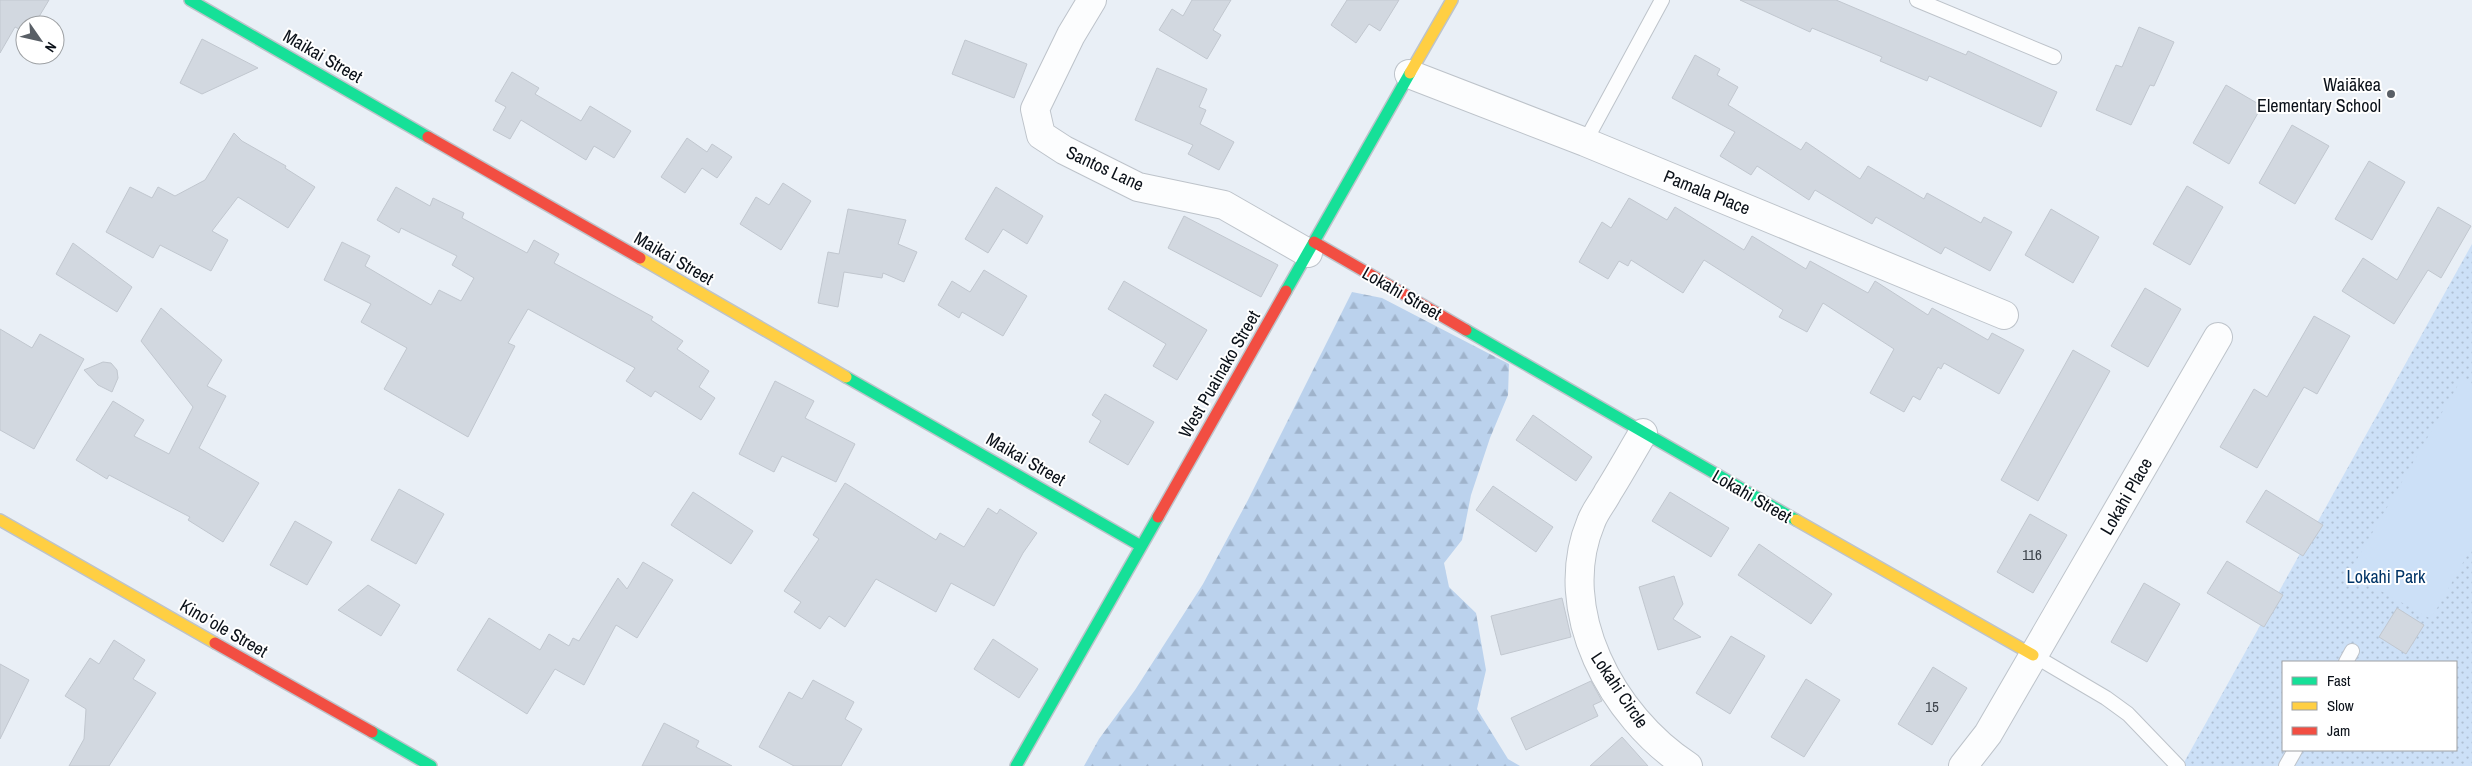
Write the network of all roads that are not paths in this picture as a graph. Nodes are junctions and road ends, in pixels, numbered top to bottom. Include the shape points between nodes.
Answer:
1 (190, 0) edge
2 (1092, 0) edge
3 (1452, 0) edge
4 (1662, 0) edge
5 (1917, 0) edge
6 (2054, 57) dead end
7 (1409, 74) junction
8 (1585, 142) junction
9 (1311, 247) junction
10 (2004, 315) dead end
11 (2218, 337) dead end
12 (1643, 433) junction
13 (0, 520) edge
14 (1141, 546) junction
15 (2033, 655) junction
16 (2294, 751) edge
17 (431, 766) edge
18 (1016, 766) edge
19 (1688, 766) edge
20 (1963, 766) edge
21 (2178, 766) edge
22 (2286, 766) edge

1 - 14 main road, Maikai Street
2 - 9 street, Santos Lane via 1035,109 1041,135 1138,187 1224,205
3 - 7 main road, West Puainako Street
4 - 8 lane
5 - 6 lane
7 - 8 street, Pamala Place
7 - 9 main road, West Puainako Street
8 - 10 street, Pamala Place
9 - 12 main road, Lokahi Street
9 - 14 main road, West Puainako Street
11 - 15 street, Lokahi Place
12 - 15 main road, Lokahi Street
12 - 19 street, Lokahi Circle via 1591,521 1578,567 1579,600 1590,645 1634,718 1667,753
13 - 17 main road, Kinoʻole Street
14 - 18 main road, West Puainako Street
15 - 20 street via 1988,734
15 - 21 lane, Lokahi Street via 2128,714
16 - 22 lane

